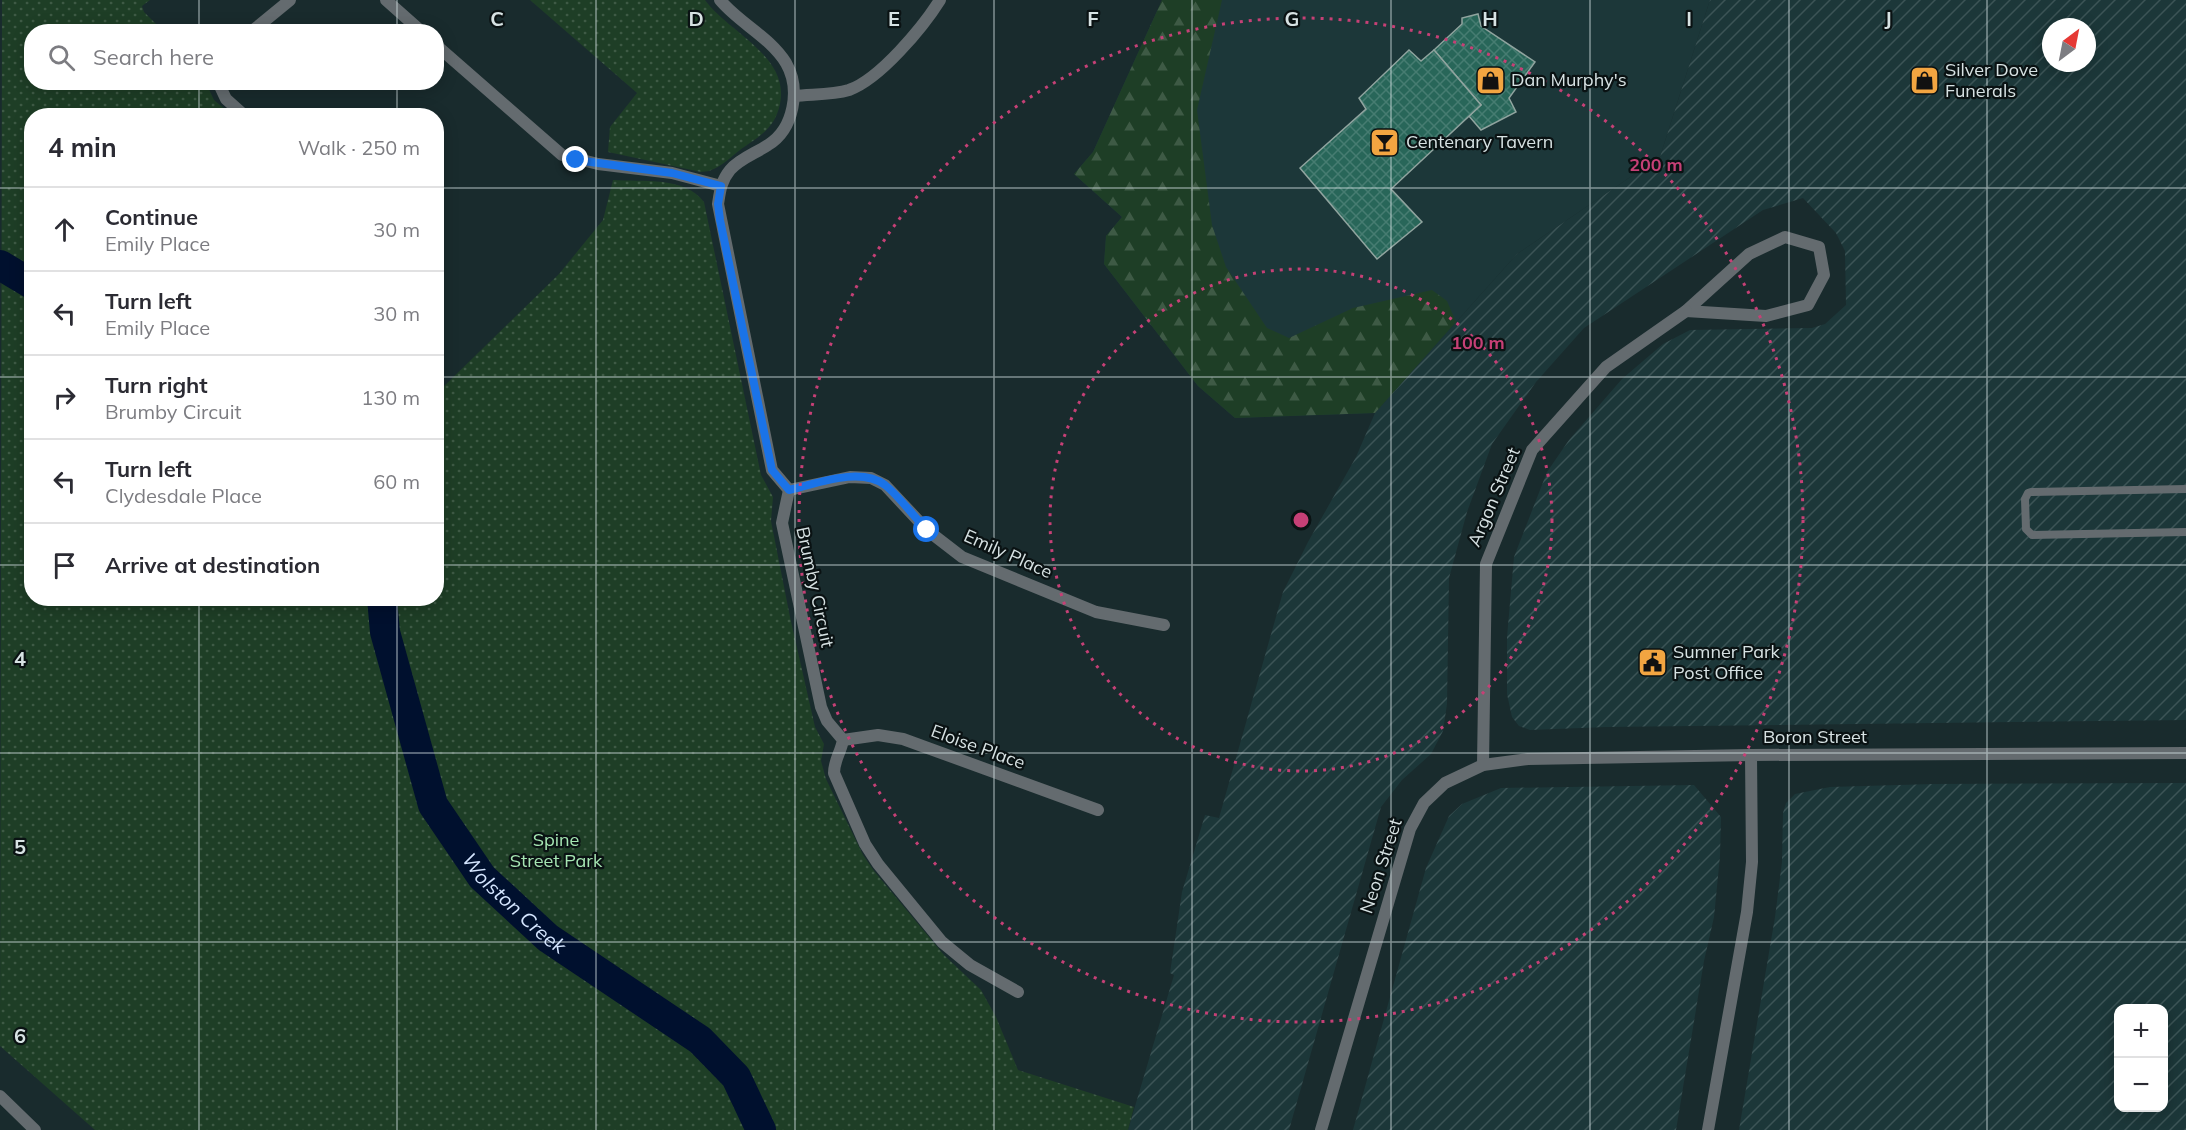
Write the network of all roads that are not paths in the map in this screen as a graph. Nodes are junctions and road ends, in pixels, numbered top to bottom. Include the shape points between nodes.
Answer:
1 (290, 0) edge
2 (386, 0) edge
3 (720, 0) edge
4 (940, 0) edge
5 (261, 24) edge
6 (413, 24) edge
7 (444, 52) edge
8 (222, 90) edge
9 (794, 96) junction
10 (236, 108) edge
11 (721, 186) junction
12 (1686, 311) junction
13 (2186, 489) edge
14 (789, 490) junction
15 (2186, 532) edge
16 (1164, 625) dead end
17 (843, 740) junction
18 (2186, 753) edge
19 (1751, 755) junction
20 (1483, 765) junction
21 (1098, 810) dead end
22 (1018, 992) dead end
23 (0, 1096) edge
24 (35, 1130) edge
25 (1321, 1130) edge
26 (1708, 1130) edge

1 - 5 street
2 - 6 street
3 - 9 street via 785,62
4 - 9 street via 917,34 865,81 849,90
7 - 11 street via 562,154 598,165 672,173
8 - 10 street
9 - 11 street via 782,132 771,144 731,169
11 - 14 street via 720,220 772,470
12 - 12 street, Argon Street via 1749,254 1785,237 1819,247 1824,275 1808,305 1766,316
12 - 20 street, Argon Street via 1606,367 1532,450 1486,564
13 - 15 lane via 2031,492 2025,499 2026,529 2032,535
14 - 16 street, Emily Place via 850,477 871,478 885,485 927,530 962,557 1096,612
14 - 17 street, Brumby Circuit via 782,523 821,707
17 - 21 street, Eloise Place via 878,735 903,739
17 - 22 street via 834,773 878,864 954,953
18 - 19 street, Boron Street
19 - 20 street, Neon Street via 1528,759
19 - 26 street, Boron Street via 1752,862 1748,902
20 - 25 street, Neon Street via 1445,783 1424,803 1410,829
23 - 24 street

